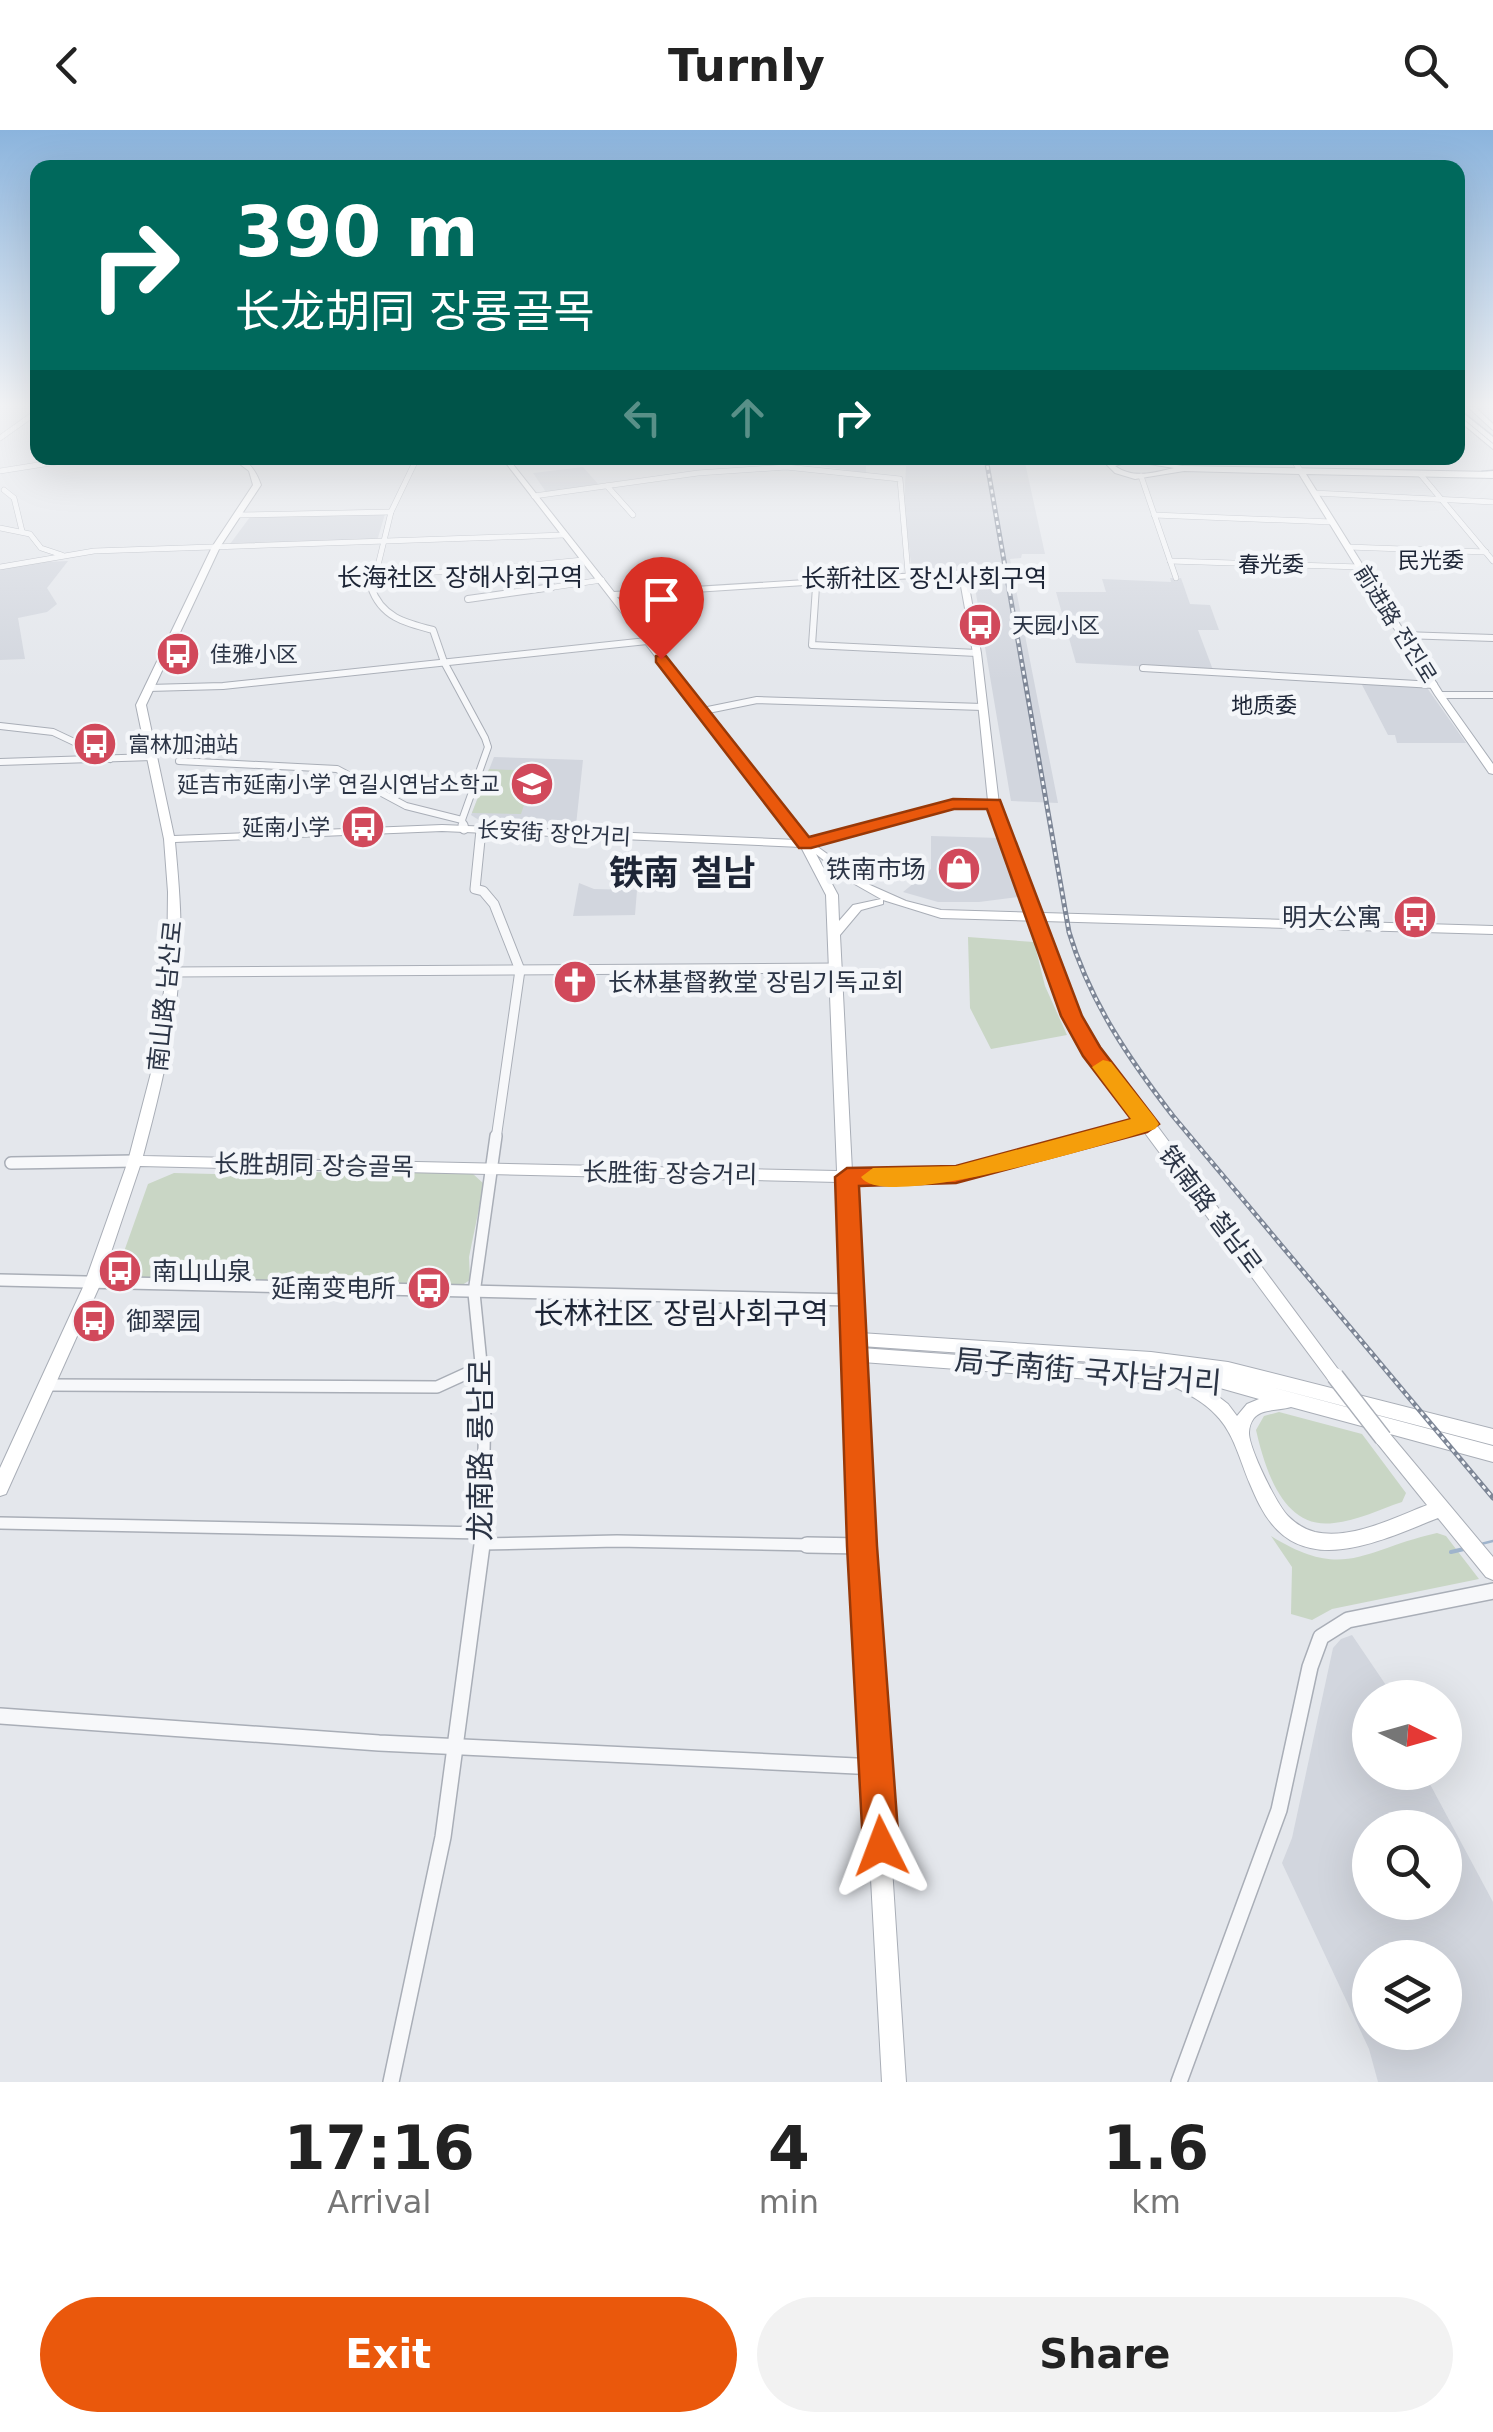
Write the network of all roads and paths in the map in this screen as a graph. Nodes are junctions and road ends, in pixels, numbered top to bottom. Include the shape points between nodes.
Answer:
1 (14, 498) edge
2 (250, 498) edge
3 (398, 498) edge
4 (536, 498) edge
5 (617, 498) edge
6 (902, 498) edge
7 (1148, 498) edge
8 (1317, 498) edge
9 (1422, 498) edge
10 (1441, 499) junction
11 (1493, 502) edge
12 (391, 512) junction
13 (238, 515) junction
14 (632, 515) dead end
15 (1154, 516) junction
16 (1332, 522) junction
17 (0, 528) edge
18 (22, 531) junction
19 (564, 536) junction
20 (381, 542) junction
21 (216, 547) junction
22 (1348, 547) junction
23 (49, 556) junction
24 (1490, 557) edge
25 (583, 560) junction
26 (1170, 561) junction
27 (0, 567) edge
28 (1360, 567) junction
29 (908, 573) junction
30 (372, 574) junction
31 (1176, 578) dead end
32 (816, 579) junction
33 (602, 580) junction
34 (612, 595) junction
35 (468, 599) dead end
36 (1402, 635) junction
37 (1493, 638) edge
38 (647, 641) junction
39 (977, 653) junction
40 (444, 662) junction
41 (1142, 668) dead end
42 (1434, 685) junction
43 (148, 688) junction
44 (1440, 695) junction
45 (1493, 696) edge
46 (983, 708) junction
47 (704, 712) junction
48 (0, 726) edge
49 (152, 757) junction
50 (111, 760) junction
51 (179, 761) dead end
52 (0, 762) edge
53 (1493, 771) edge
54 (994, 804) junction
55 (463, 825) junction
56 (481, 830) junction
57 (169, 839) junction
58 (805, 844) junction
59 (814, 860) junction
60 (877, 897) junction
61 (1493, 930) edge
62 (836, 932) junction
63 (1469, 934) junction
64 (1493, 939) edge
65 (836, 968) junction
66 (520, 970) junction
67 (173, 972) junction
68 (1147, 1124) junction
69 (135, 1161) junction
70 (11, 1164) dead end
71 (493, 1168) junction
72 (847, 1177) junction
73 (0, 1280) edge
74 (92, 1285) junction
75 (474, 1293) junction
76 (852, 1300) junction
77 (853, 1347) junction
78 (483, 1366) junction
79 (1168, 1376) junction
80 (48, 1385) junction
81 (1305, 1402) junction
82 (1493, 1437) edge
83 (1239, 1438) junction
84 (1493, 1454) edge
85 (0, 1488) edge
86 (1442, 1508) junction
87 (0, 1523) edge
88 (482, 1538) junction
89 (862, 1546) junction
90 (1493, 1571) edge
91 (1493, 1591) edge
92 (0, 1716) edge
93 (454, 1745) junction
94 (877, 1766) junction
95 (391, 2082) edge
96 (894, 2082) edge
97 (1179, 2082) edge

1 - 18 street
2 - 13 street, 南山路 남산로
3 - 12 street
4 - 19 street
5 - 14 street
6 - 29 street
7 - 15 street
8 - 16 street, 前进路 전진로
9 - 10 street
10 - 11 street
10 - 24 street
12 - 13 street
12 - 20 street
13 - 21 street, 南山路 남산로
15 - 16 street
15 - 26 street
16 - 22 street, 前进路 전진로
17 - 18 street
18 - 23 street
19 - 20 street
19 - 25 street
20 - 21 street
20 - 30 street
21 - 23 street
21 - 43 street, 南山路 남산로
22 - 24 street
22 - 28 street, 前进路 전진로
23 - 27 street
25 - 30 street
25 - 33 street
26 - 28 street
26 - 31 street
28 - 36 street, 前进路 전진로
29 - 32 street
29 - 39 street, 铁南路 철남로 via 963,572
30 - 40 street via 374,599 395,620 433,630
32 - 34 street
32 - 39 street via 810,642 816,647
33 - 34 street
33 - 35 street
34 - 38 street
36 - 37 street
36 - 42 street, 前进路 전진로
38 - 40 street
38 - 47 street
39 - 46 street, 铁南路 철남로
40 - 43 street
40 - 55 street via 488,747
41 - 42 street
42 - 44 street, 前进路 전진로
43 - 49 street, 南山路 남산로 via 141,704
44 - 45 street
44 - 53 street, 前进路 전진로
46 - 47 street via 757,700
46 - 54 street, 铁南路 철남로
47 - 58 street
48 - 50 street via 53,732
49 - 50 street
49 - 57 street, 南山路 남산로
50 - 52 street
51 - 55 street via 336,769 406,806
54 - 58 street, 长安街 장안거리 via 953,804
54 - 68 street, 铁南路 철남로, bridge via 1084,1040
55 - 56 street, 长安街 장안거리
55 - 57 street, 长安街 장안거리
56 - 58 street, 长安街 장안거리
56 - 66 street, 龙南路 룡남로 via 475,889 494,904
57 - 67 street, 南山路 남산로
58 - 59 street
58 - 60 street via 822,850
59 - 60 street
59 - 62 street via 832,895
60 - 62 street via 857,907
60 - 63 street via 930,917 973,922
61 - 63 street
62 - 65 street
63 - 64 street
65 - 66 street
65 - 72 street
66 - 67 street
66 - 71 street, 龙南路 룡남로
67 - 69 street, 南山路 남산로 via 159,1069
68 - 72 street, 长胜街 장승거리 via 956,1174
68 - 86 street, 铁南路 철남로, bridge via 1334,1376
69 - 70 street
69 - 71 street, 长胜胡同 장승골목
69 - 74 street, 南山路 남산로
71 - 72 street, 长胜街 장승거리
71 - 75 street, 龙南路 룡남로
72 - 76 street
73 - 74 street
74 - 75 street
74 - 80 street, 南山路 남산로
75 - 76 street
75 - 78 street, 龙南路 룡남로
76 - 77 street
77 - 79 street, 局子南街 국자남거리
77 - 82 street, 局子南街 국자남거리 via 1228,1368
77 - 89 street
78 - 80 street via 437,1387
78 - 88 street, 龙南路 룡남로
79 - 81 street, 局子南街 국자남거리
79 - 83 street via 1216,1404
80 - 85 street, 南山路 남산로
81 - 83 street via 1252,1408 1241,1420
81 - 84 street, 局子南街 국자남거리
83 - 86 street via 1269,1510 1310,1538 1350,1540
86 - 90 street, 铁南路 철남로
87 - 88 street
88 - 89 street
88 - 93 street, 龙南路 룡남로
89 - 94 street
91 - 97 street via 1348,1620 1321,1637 1279,1810
92 - 93 street
93 - 94 street
93 - 95 street, 龙南路 룡남로 via 443,1837
94 - 96 street

